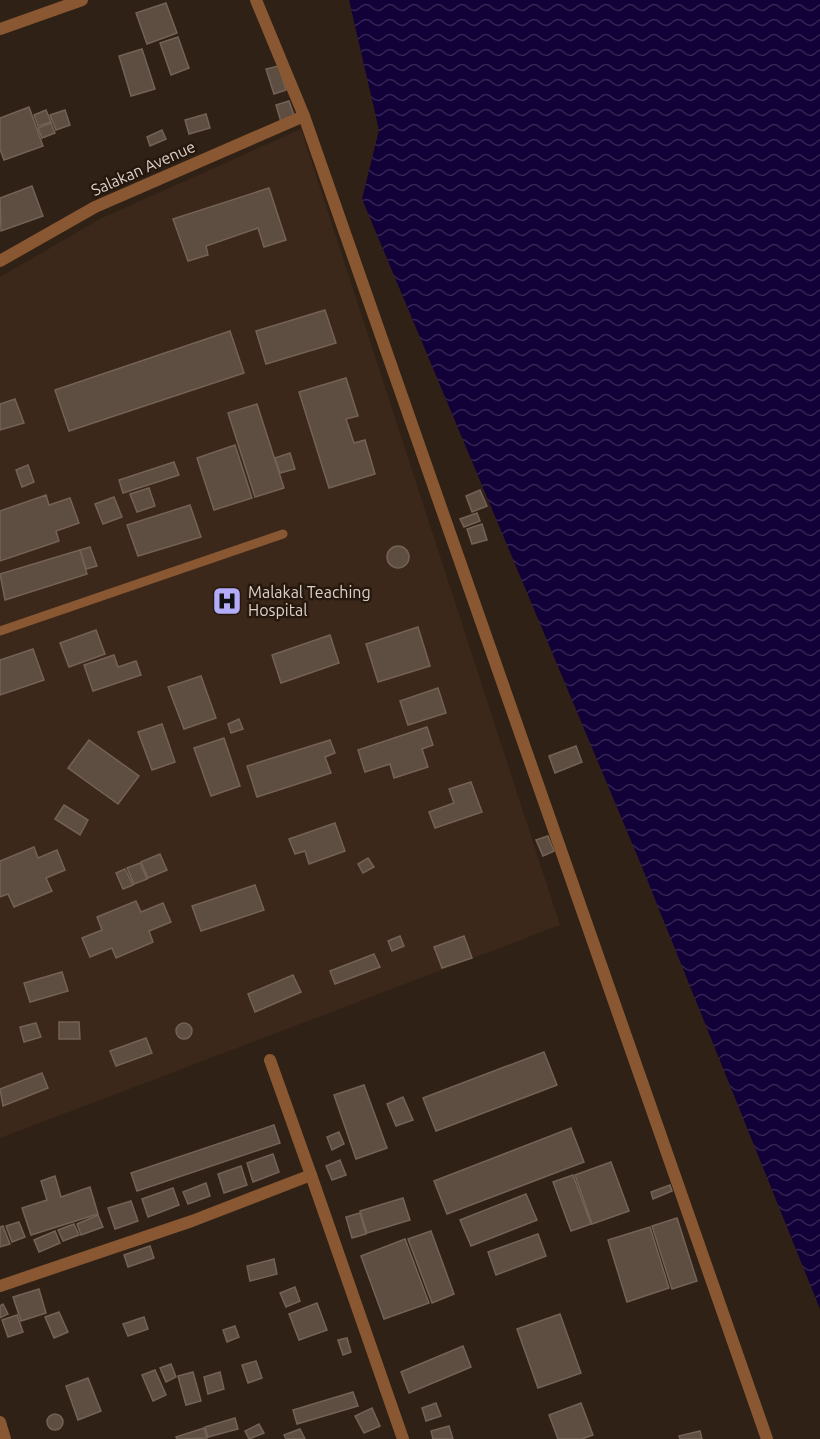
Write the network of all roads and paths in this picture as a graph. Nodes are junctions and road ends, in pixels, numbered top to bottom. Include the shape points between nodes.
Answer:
1 (82, 0) edge
2 (256, 0) edge
3 (0, 29) edge
4 (304, 116) junction
5 (0, 261) edge
6 (283, 534) dead end
7 (0, 631) edge
8 (270, 1060) dead end
9 (311, 1175) junction
10 (0, 1286) edge
11 (0, 1422) edge
12 (5, 1439) edge
13 (403, 1439) edge
14 (767, 1439) edge

1 - 3 street
2 - 4 street
4 - 5 street, Salakan Avenue via 95,207
4 - 14 street
6 - 7 lane
8 - 9 street
9 - 10 street via 192,1221
9 - 13 street
11 - 12 street

